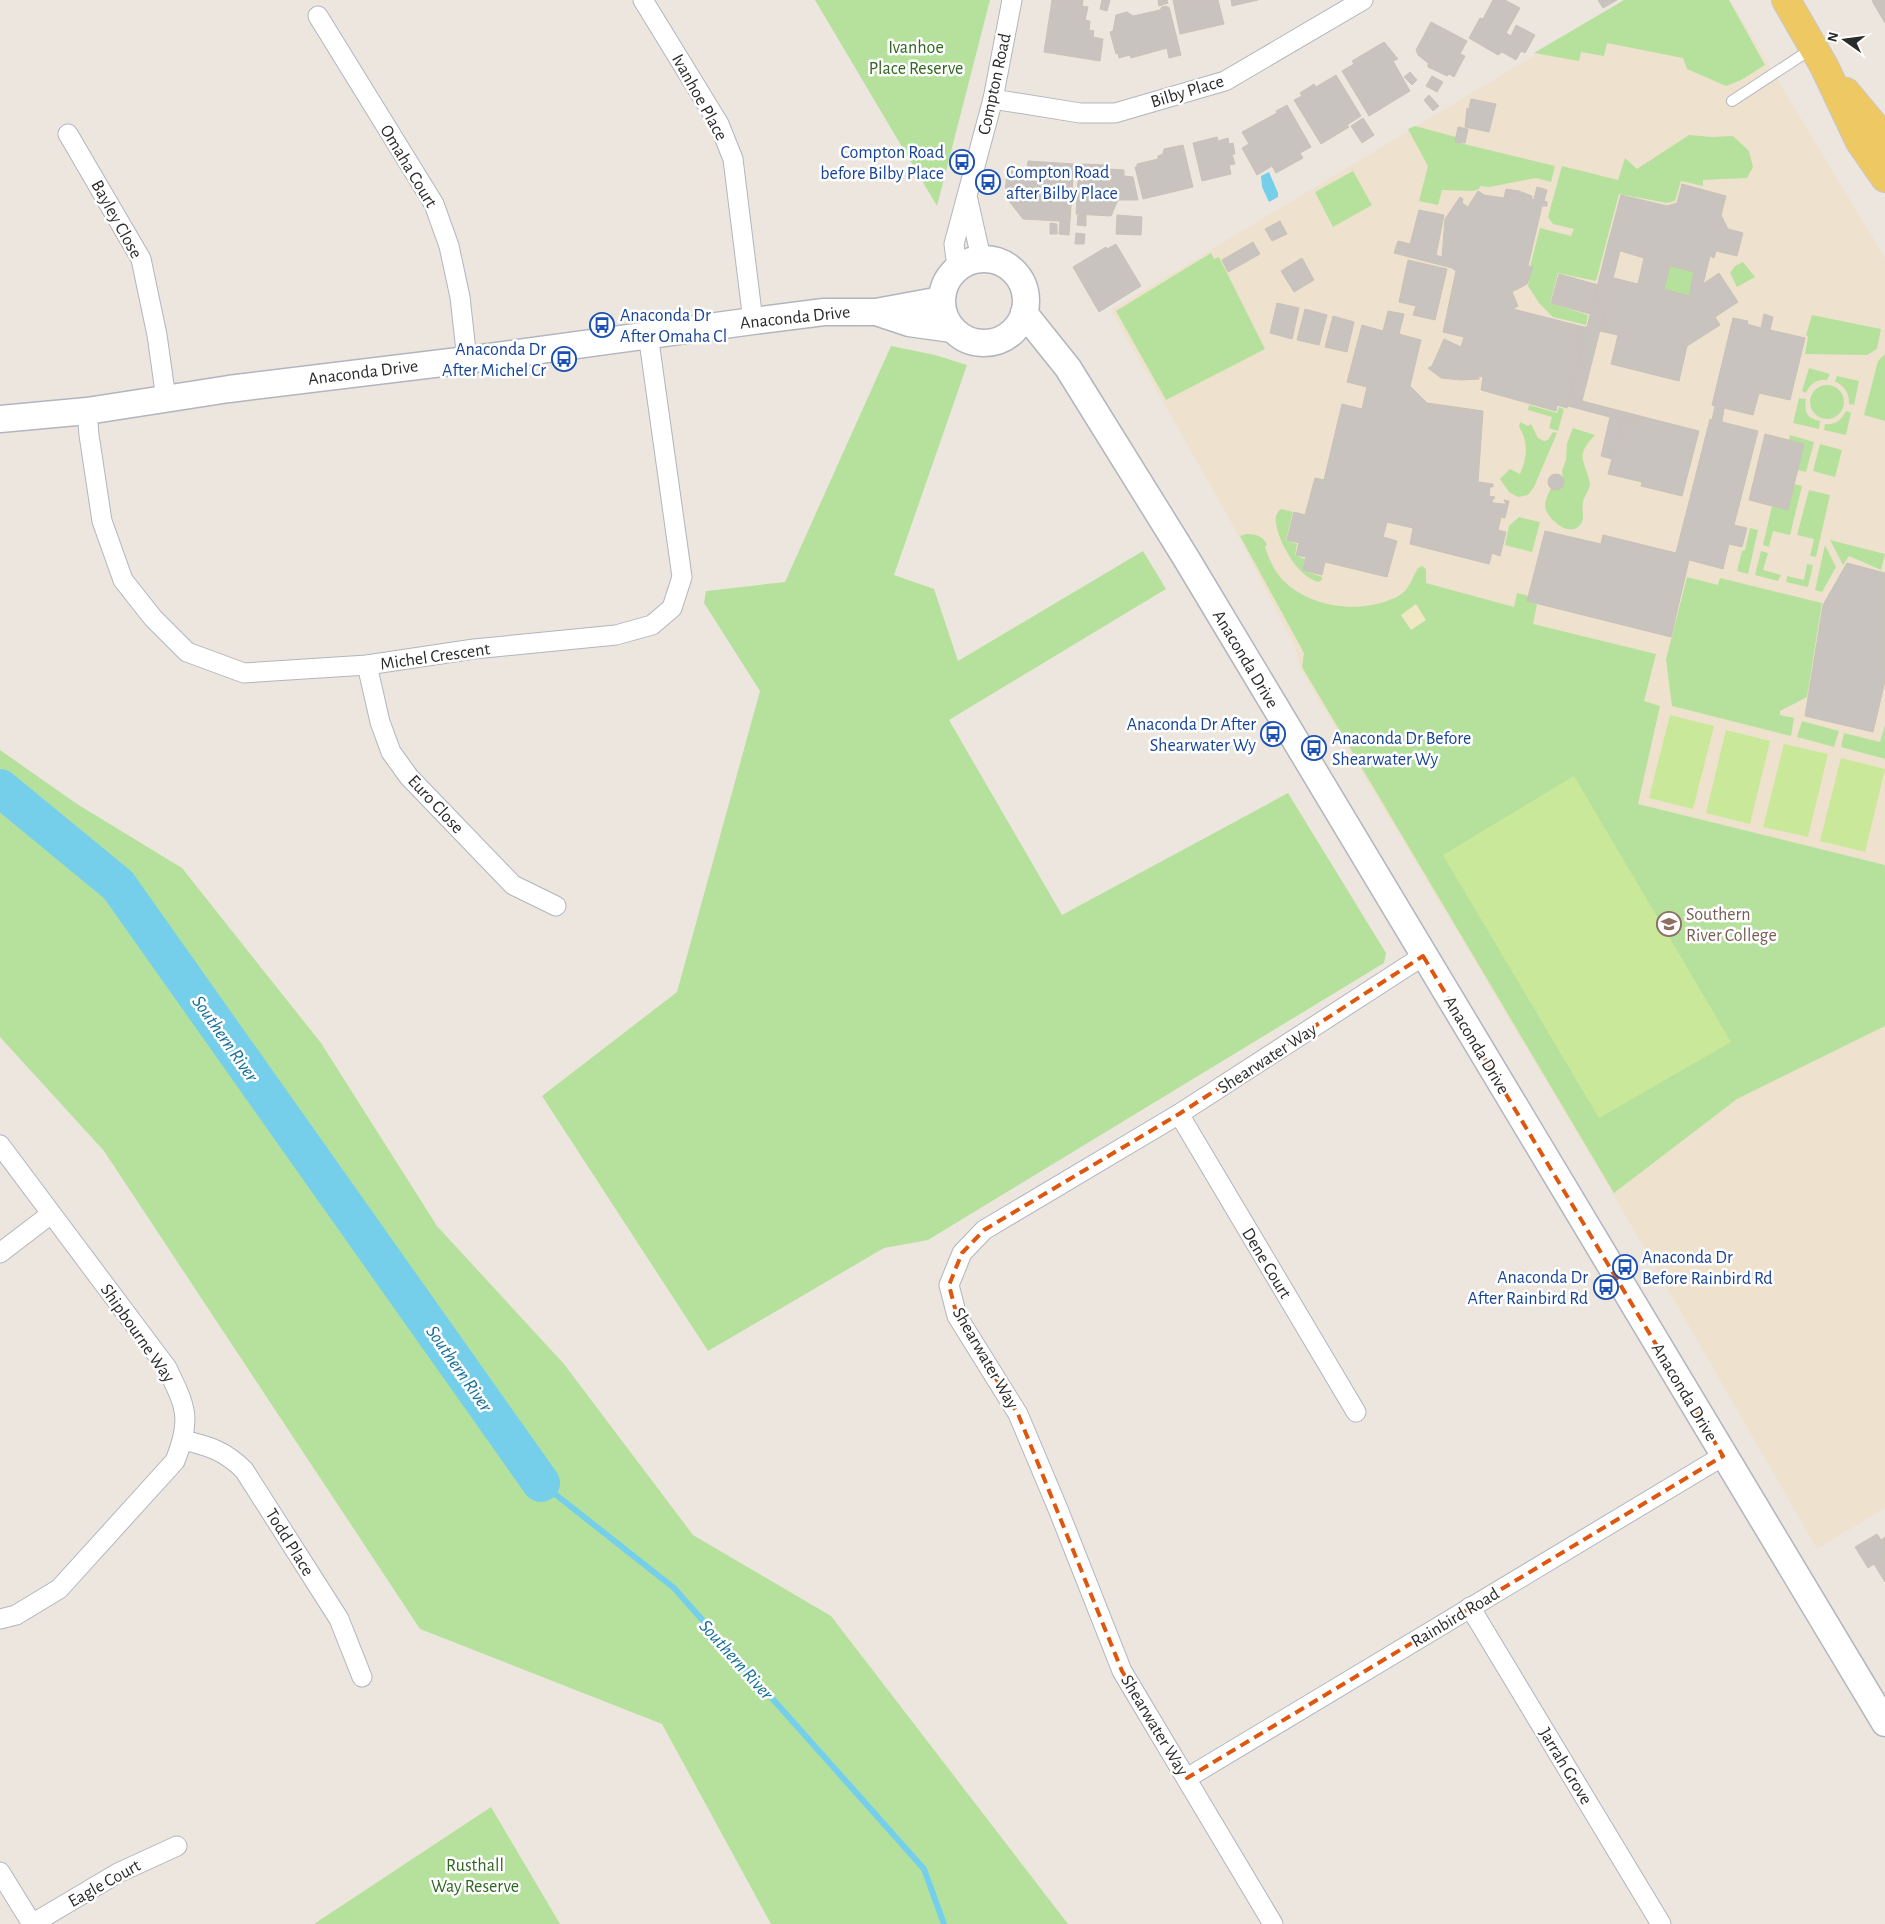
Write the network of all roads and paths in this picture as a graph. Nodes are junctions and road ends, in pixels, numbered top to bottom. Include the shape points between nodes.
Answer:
1 (643, 0) edge
2 (1012, 0) edge
3 (1363, 0) edge
4 (1786, 0) edge
5 (318, 16) dead end
6 (1819, 57) junction
7 (993, 99) junction
8 (1732, 101) dead end
9 (68, 134) dead end
10 (1885, 139) edge
11 (1885, 178) edge
12 (968, 196) junction
13 (981, 258) junction
14 (957, 267) junction
15 (941, 300) junction
16 (876, 312) junction
17 (753, 321) junction
18 (1018, 324) junction
19 (952, 329) junction
20 (648, 334) junction
21 (467, 360) junction
22 (166, 399) junction
23 (87, 411) junction
24 (0, 419) edge
25 (367, 665) junction
26 (556, 906) dead end
27 (1423, 956) junction
28 (1179, 1114) junction
29 (0, 1145) edge
30 (51, 1214) junction
31 (0, 1252) edge
32 (1356, 1412) dead end
33 (183, 1440) junction
34 (1724, 1456) junction
35 (1470, 1607) junction
36 (0, 1619) edge
37 (362, 1677) dead end
38 (1885, 1723) edge
39 (1187, 1778) junction
40 (177, 1846) dead end
41 (0, 1872) edge
42 (32, 1924) edge
43 (1273, 1924) edge
44 (1661, 1924) edge

1 - 17 street, Ivanhoe Place via 719,124 733,159
2 - 7 street, Compton Road
3 - 7 street, Bilby Place via 1225,81 1115,113 1080,112
4 - 6 main road
5 - 21 street, Omaha Court via 434,204 449,246 460,297
6 - 8 lane
6 - 10 main road
6 - 11 main road via 1860,142
7 - 12 street, Compton Road
9 - 22 street, Bayley Close via 141,259
12 - 13 street, Compton Road
12 - 14 street, Compton Road via 954,244
13 - 14 main road
13 - 18 main road via 995,259 1007,265 1024,286 1026,300
14 - 15 main road via 943,288
15 - 16 main road, Anaconda Drive
15 - 19 main road
16 - 17 main road, Anaconda Drive via 824,312
16 - 19 main road, Anaconda Drive via 908,323
17 - 20 main road, Anaconda Drive
18 - 19 main road, Anaconda Drive via 1000,340 987,343 974,342
18 - 27 main road, Anaconda Drive via 1068,368 1186,558
20 - 21 main road, Anaconda Drive
20 - 25 street, Michel Crescent via 682,577 672,608 652,625 616,634 474,649
21 - 22 main road, Anaconda Drive
22 - 23 main road, Anaconda Drive
23 - 24 main road, Anaconda Drive
23 - 25 street, Michel Crescent via 102,521 123,580 153,618 187,652 244,673
25 - 26 street, Euro Close via 380,722 391,752 409,778 513,885
27 - 28 street, Shearwater Way
27 - 34 main road, Anaconda Drive
28 - 32 street, Dene Court
28 - 39 street, Shearwater Way via 984,1230 962,1253 949,1285 957,1316 1018,1414 1122,1672
29 - 30 street, Shipbourne Way
30 - 31 street
30 - 33 street, Shipbourne Way via 166,1368 184,1408
33 - 36 street, Shipbourne Way via 174,1461 160,1478 59,1589 16,1615
33 - 37 street, Todd Place via 218,1450 244,1470 339,1619
34 - 35 street, Rainbird Road
34 - 38 main road, Anaconda Drive
35 - 39 street, Rainbird Road
35 - 44 street, Jarrah Grove
39 - 43 street, Shearwater Way
40 - 42 street, Eagle Court via 118,1873
41 - 42 street

